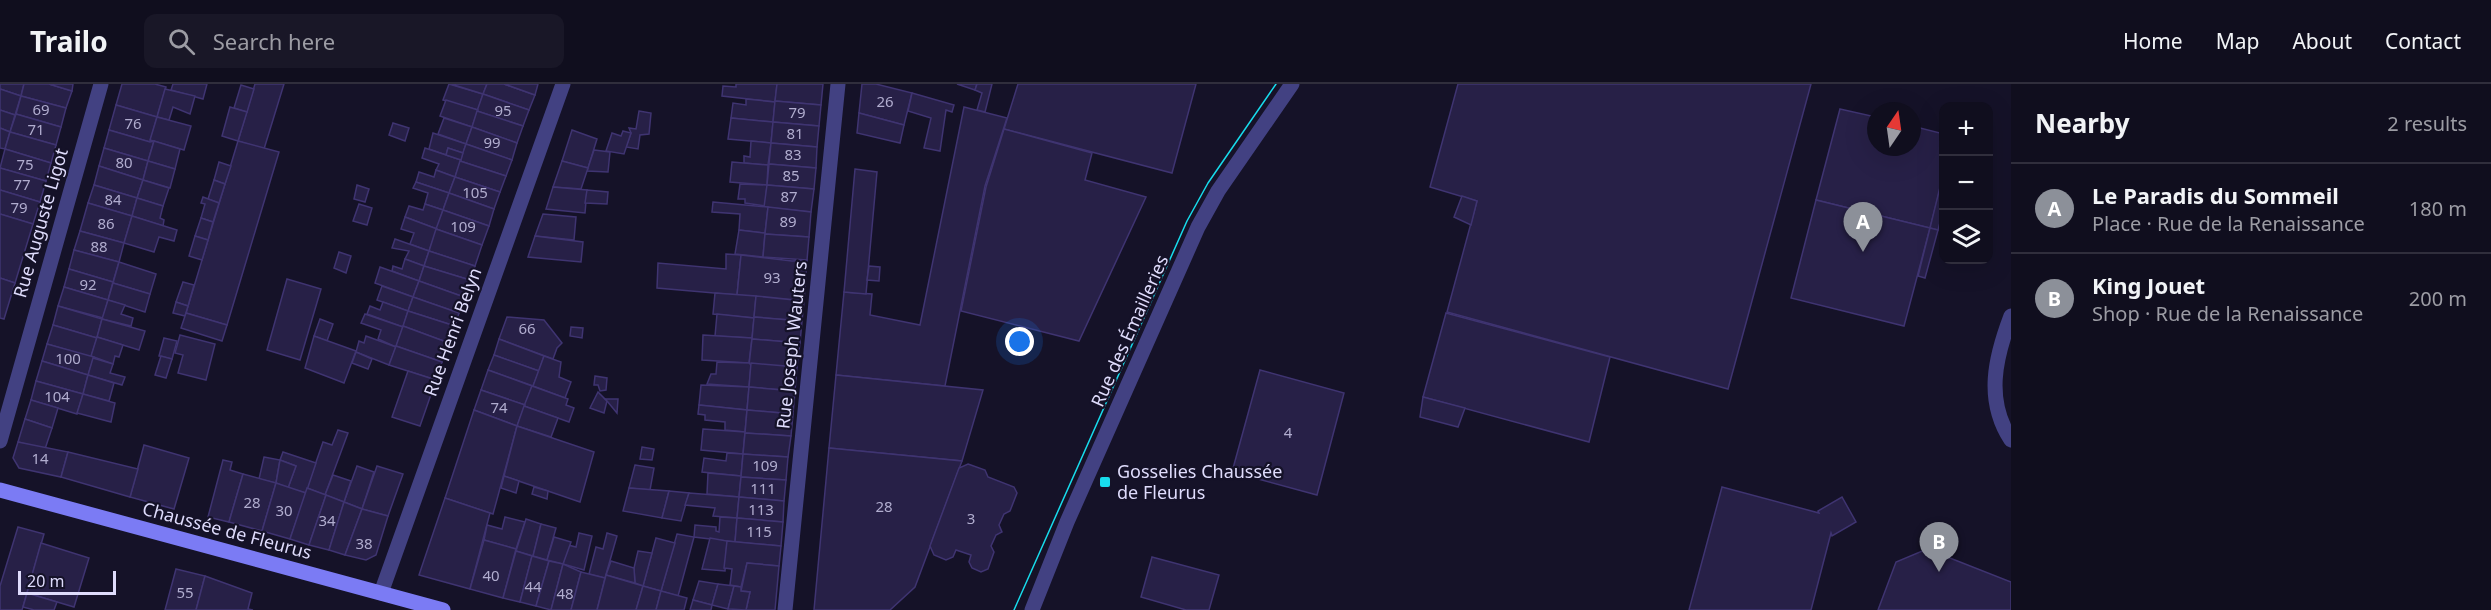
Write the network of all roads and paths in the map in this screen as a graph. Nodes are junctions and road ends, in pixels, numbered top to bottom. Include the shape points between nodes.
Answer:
1 (101, 84) edge
2 (563, 84) edge
3 (838, 84) edge
4 (1292, 84) edge
5 (2011, 316) edge
6 (2011, 440) edge
7 (0, 441) edge
8 (0, 490) edge
9 (381, 593) junction
10 (443, 610) edge
11 (785, 610) edge
12 (1032, 610) edge

1 - 7 street, Rue Auguste Ligot
2 - 9 street, Rue Henri Belyn
3 - 11 street, Rue Joseph Wauters
4 - 12 street, Rue des Émailleries via 1218,191 1198,227
5 - 6 street via 1994,376 1995,404
8 - 9 main road, Chaussée de Fleurus
9 - 10 main road, Chaussée de Fleurus

